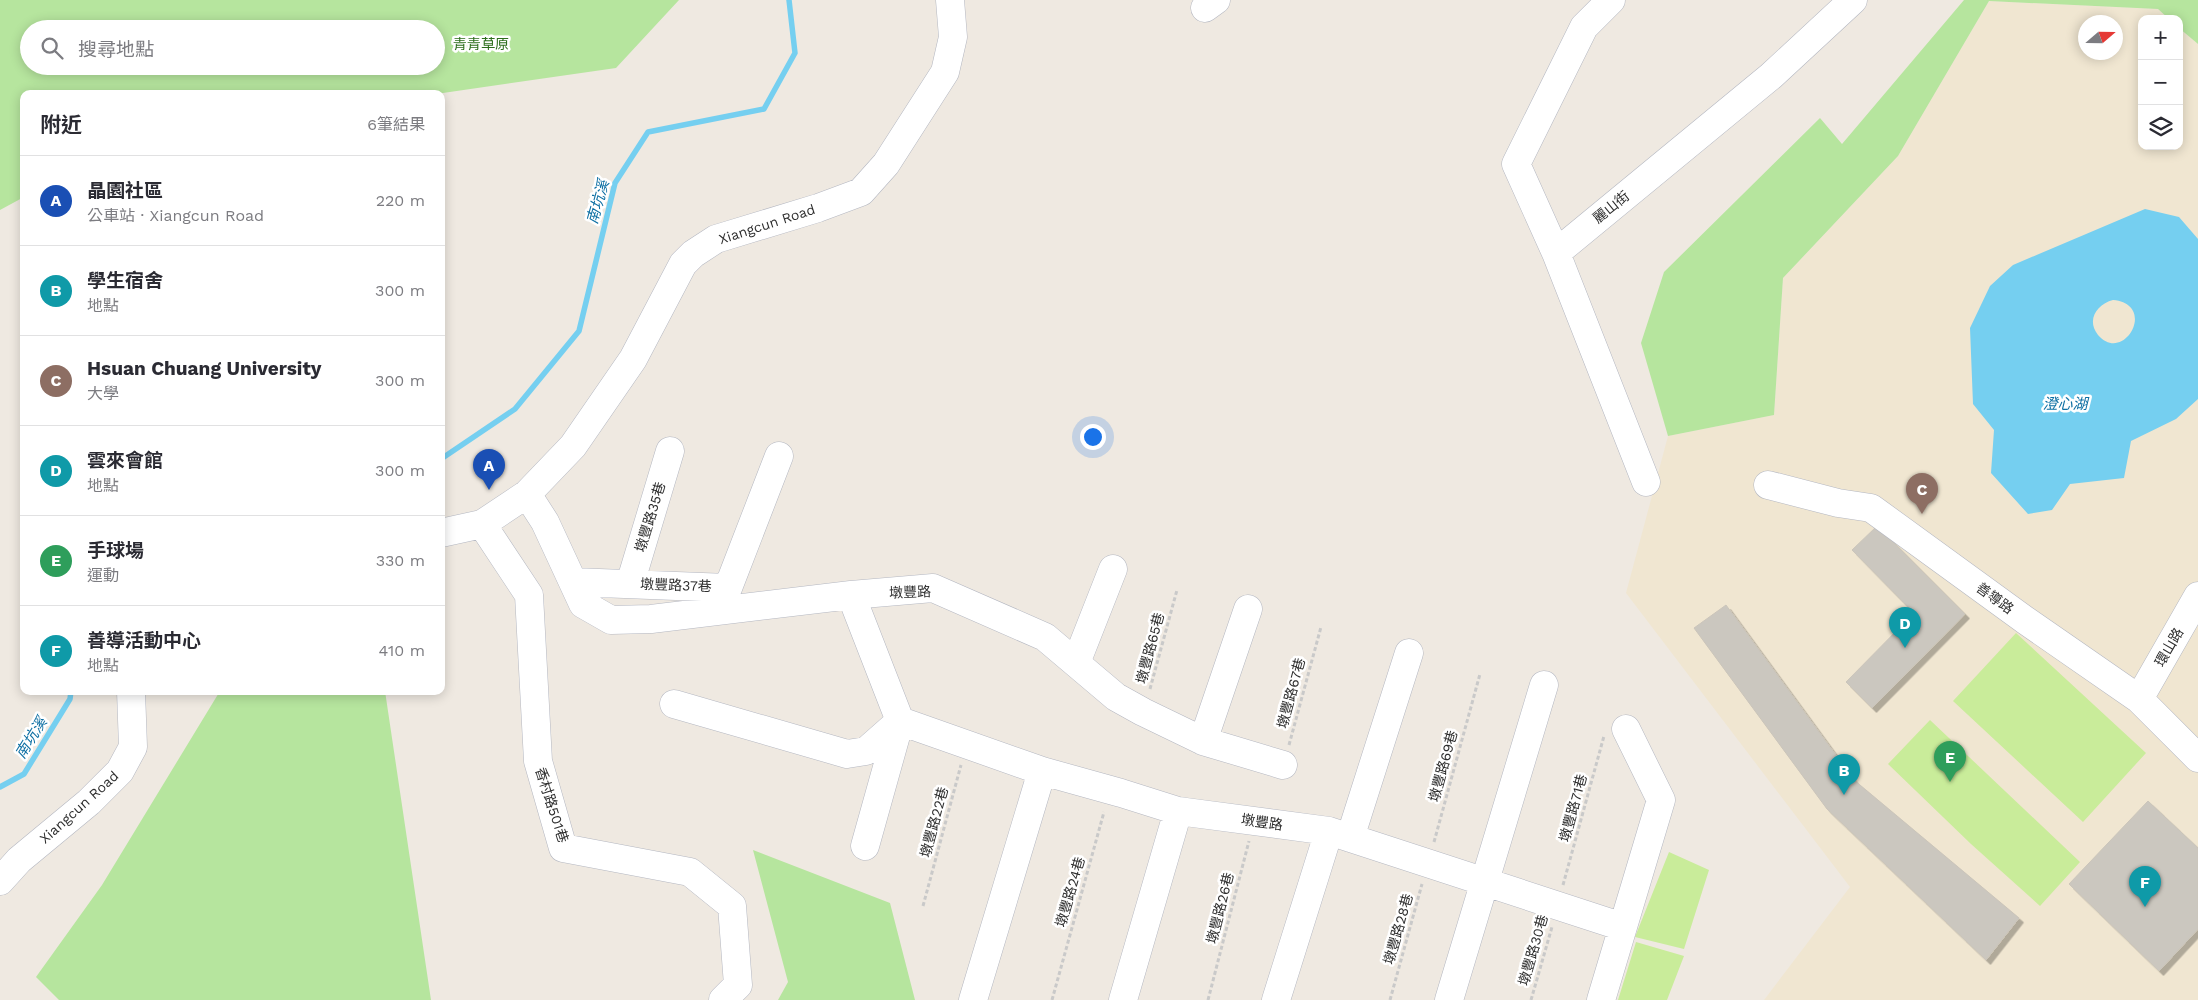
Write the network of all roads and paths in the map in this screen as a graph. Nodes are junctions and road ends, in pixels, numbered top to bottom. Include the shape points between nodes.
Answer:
1 (950, 0) edge
2 (1612, 0) edge
3 (1853, 0) edge
4 (1556, 253) junction
5 (670, 451) dead end
6 (779, 456) dead end
7 (1646, 482) dead end
8 (1768, 485) dead end
9 (527, 494) junction
10 (482, 524) junction
11 (445, 532) edge
12 (1112, 569) dead end
13 (572, 582) junction
14 (630, 584) junction
15 (1177, 590) dead end
16 (851, 595) junction
17 (2198, 596) edge
18 (1248, 609) dead end
19 (1321, 627) dead end
20 (1409, 653) dead end
21 (1076, 663) junction
22 (1480, 674) dead end
23 (1544, 686) dead end
24 (131, 695) edge
25 (2139, 699) junction
26 (674, 704) dead end
27 (1144, 712) junction
28 (900, 721) junction
29 (1615, 732) joint
30 (1204, 741) junction
31 (967, 745) junction
32 (2198, 758) edge
33 (1283, 765) joint
34 (1042, 771) junction
35 (1110, 790) junction
36 (1178, 811) junction
37 (1254, 821) junction
38 (1339, 835) junction
39 (865, 846) dead end
40 (1428, 863) junction
41 (0, 881) edge
42 (1485, 881) junction
43 (923, 906) dead end
44 (1558, 906) junction
45 (1623, 927) junction
46 (723, 1000) edge
47 (973, 1000) edge
48 (1052, 1000) edge
49 (1123, 1000) edge
50 (1208, 1000) edge
51 (1276, 1000) edge
52 (1390, 1000) edge
53 (1449, 1000) edge
54 (1531, 1000) edge
55 (1601, 1000) edge

1 - 9 street, Xiangcun Road via 953,37 944,72 886,164 861,192 716,239 693,254 683,264 633,359 573,446
2 - 4 street via 1584,27 1516,164
3 - 4 street, 麗山街 via 1771,76
4 - 7 street
5 - 14 street, 墩豐路35巷
6 - 14 street, 墩豐路37巷 via 728,588
8 - 25 street, 善導路 via 1871,508
9 - 10 street, Xiangcun Road
9 - 13 street, 墩豐路 via 545,522
10 - 11 street, Xiangcun Road
10 - 46 street, 香村路501巷 via 529,594 538,761 563,848 690,872 732,906 738,985
12 - 21 street
13 - 14 street, 墩豐路37巷
13 - 16 street, 墩豐路 via 583,604 610,620 651,619
15 - 27 path, 墩豐路65巷
16 - 21 street, 墩豐路 via 933,588 1045,637
16 - 28 street
17 - 25 street, 環山路
18 - 30 street
19 - 33 path, 墩豐路67巷
20 - 38 street
21 - 27 street, 墩豐路 via 1116,697
22 - 40 path, 墩豐路69巷
23 - 42 street
24 - 41 street, Xiangcun Road via 133,747 120,771 89,802 19,860
25 - 32 street, 善導路
26 - 28 street via 847,754 866,751
27 - 30 street, 墩豐路
28 - 31 street, 墩豐路
28 - 39 street
29 - 44 path, 墩豐路71巷
29 - 45 street via 1661,800
30 - 33 street, 墩豐路
31 - 34 street, 墩豐路
31 - 43 path, 墩豐路22巷
34 - 35 street, 墩豐路
34 - 47 street
35 - 36 street, 墩豐路
35 - 48 path, 墩豐路24巷
36 - 37 street, 墩豐路
36 - 49 street
37 - 38 street, 墩豐路
37 - 50 path, 墩豐路26巷
38 - 40 street, 墩豐路
38 - 51 street
40 - 42 street, 墩豐路
40 - 52 path, 墩豐路28巷
42 - 44 street, 墩豐路
42 - 53 street
44 - 45 street, 墩豐路
44 - 54 path, 墩豐路30巷
45 - 55 street

